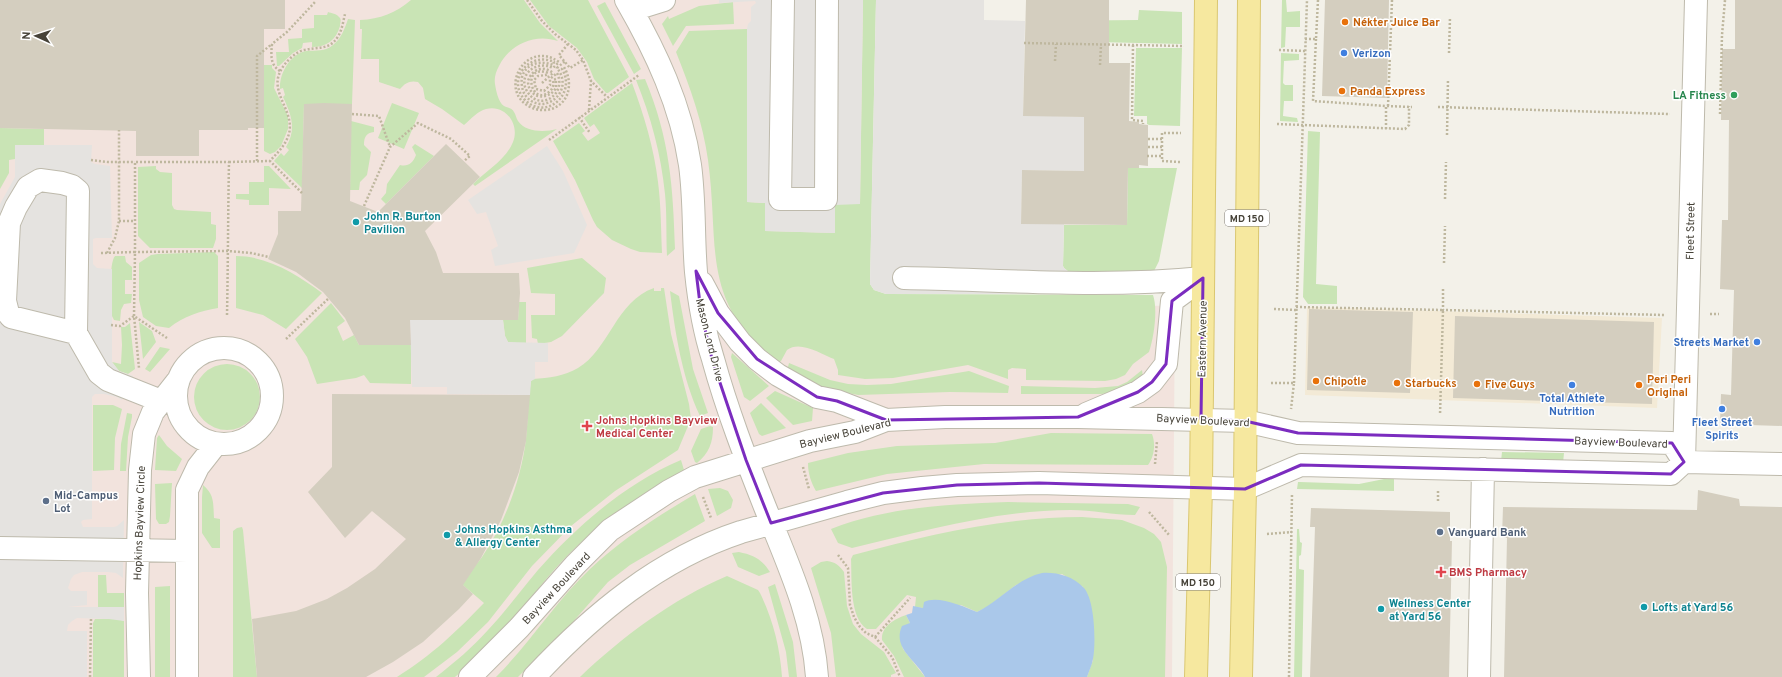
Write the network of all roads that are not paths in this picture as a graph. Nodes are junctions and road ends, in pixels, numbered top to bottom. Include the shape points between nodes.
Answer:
1 (664, 0) edge
2 (783, 0) edge
3 (827, 0) edge
4 (1206, 0) edge
5 (1249, 0) edge
6 (1696, 0) edge
7 (629, 5) edge
8 (696, 271) junction
9 (904, 278) dead end
10 (1203, 278) junction
11 (76, 334) junction
12 (179, 379) junction
13 (161, 401) junction
14 (1078, 417) junction
15 (1201, 419) junction
16 (886, 420) junction
17 (1245, 421) junction
18 (216, 444) junction
19 (746, 460) junction
20 (1684, 462) junction
21 (1782, 464) edge
22 (1483, 469) junction
23 (1200, 488) junction
24 (1245, 489) junction
25 (771, 523) junction
26 (0, 548) edge
27 (138, 550) junction
28 (187, 551) junction
29 (139, 677) edge
30 (187, 677) edge
31 (470, 677) edge
32 (534, 677) edge
33 (817, 677) edge
34 (1196, 677) edge
35 (1241, 677) edge
36 (1479, 677) edge

1 - 7 street
2 - 3 street via 780,199 826,199
4 - 10 main road, Eastern Avenue / MD 150
5 - 17 main road, MD 150
6 - 20 street, Fleet Street
7 - 8 street, Mason Lord Drive via 659,60 674,98 685,138 694,208
8 - 16 street via 718,313 757,359 778,375 817,397 837,401
8 - 19 street, Mason Lord Drive via 701,312 712,359
9 - 10 street via 1160,283
10 - 14 street via 1172,301 1166,364 1152,382 1138,392
10 - 15 main road, Eastern Avenue / MD 150
11 - 11 street via 78,191 62,183 40,180 28,187 9,223 5,301 8,313 17,319
11 - 13 street via 99,373 108,380
12 - 13 street, Hopkins Bayview Circle
12 - 18 street, Hopkins Bayview Circle via 177,407 182,420 191,432 202,440
12 - 18 street, Hopkins Bayview Circle via 187,364 200,354 216,348 233,348 248,354 261,365 270,380 273,396 270,413 261,428 248,438 232,444
13 - 27 street, Hopkins Bayview Circle via 153,412 144,434 140,470
14 - 15 street, Bayview Boulevard
14 - 16 street, Bayview Boulevard via 945,417
15 - 17 street, Bayview Boulevard
15 - 23 main road, Eastern Avenue / MD 150
16 - 19 street, Bayview Boulevard via 855,432 810,441
17 - 20 street, Bayview Boulevard via 1298,433 1672,443
17 - 24 main road, MD 150
18 - 28 street via 198,467 187,490
19 - 25 street, Mason Lord Drive
19 - 31 street, Bayview Boulevard via 695,477 669,490 610,530
20 - 21 street
20 - 22 street via 1670,474
22 - 24 street via 1301,465
22 - 36 street
23 - 24 street
23 - 25 street via 1039,483 957,485 883,493
23 - 34 main road, Eastern Avenue / MD 150
24 - 35 main road, MD 150
25 - 32 street via 720,539 679,559 627,591 594,618
25 - 33 street, Mason Lord Drive via 801,600 810,631
26 - 27 street
27 - 28 street
27 - 29 street, Hopkins Bayview Circle
28 - 30 street

